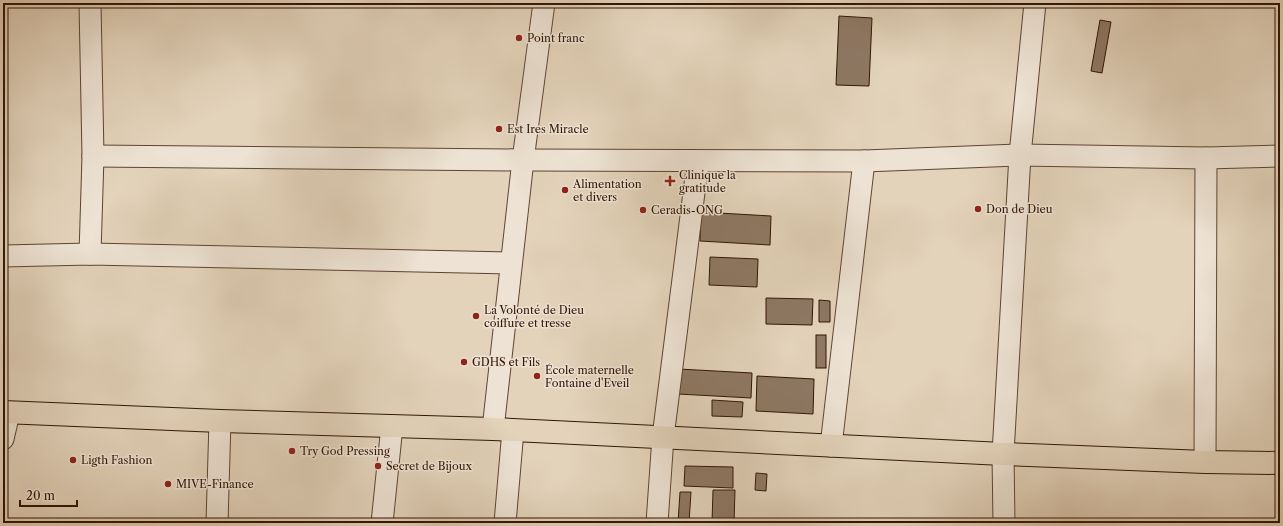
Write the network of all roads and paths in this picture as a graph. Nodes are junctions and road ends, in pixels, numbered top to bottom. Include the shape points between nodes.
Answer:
1 (90, 3) edge
2 (544, 3) edge
3 (1035, 3) edge
4 (1020, 155) junction
5 (92, 156) junction
6 (1280, 156) edge
7 (1206, 158) junction
8 (523, 160) junction
9 (698, 161) junction
10 (864, 161) junction
11 (90, 254) junction
12 (3, 256) edge
13 (511, 263) junction
14 (6, 413) edge
15 (220, 421) junction
16 (392, 426) junction
17 (503, 429) junction
18 (663, 438) junction
19 (3, 439) edge
20 (831, 446) junction
21 (1003, 454) junction
22 (1205, 462) junction
23 (1280, 463) edge
24 (217, 523) edge
25 (382, 523) edge
26 (505, 523) edge
27 (657, 523) edge
28 (1004, 523) edge

1 - 5 street
2 - 8 street
3 - 4 street
4 - 7 street
4 - 10 street
4 - 21 street
5 - 8 street
5 - 11 street
6 - 7 street
7 - 22 street
8 - 9 street
8 - 13 street
9 - 10 street
9 - 18 street
10 - 20 street
11 - 12 street
11 - 13 street
13 - 17 street
14 - 15 main road
14 - 19 street
15 - 16 main road
15 - 24 street
16 - 17 main road
16 - 25 street
17 - 18 main road
17 - 26 street
18 - 20 main road
18 - 27 street
20 - 21 main road
21 - 22 main road
21 - 28 street
22 - 23 main road

